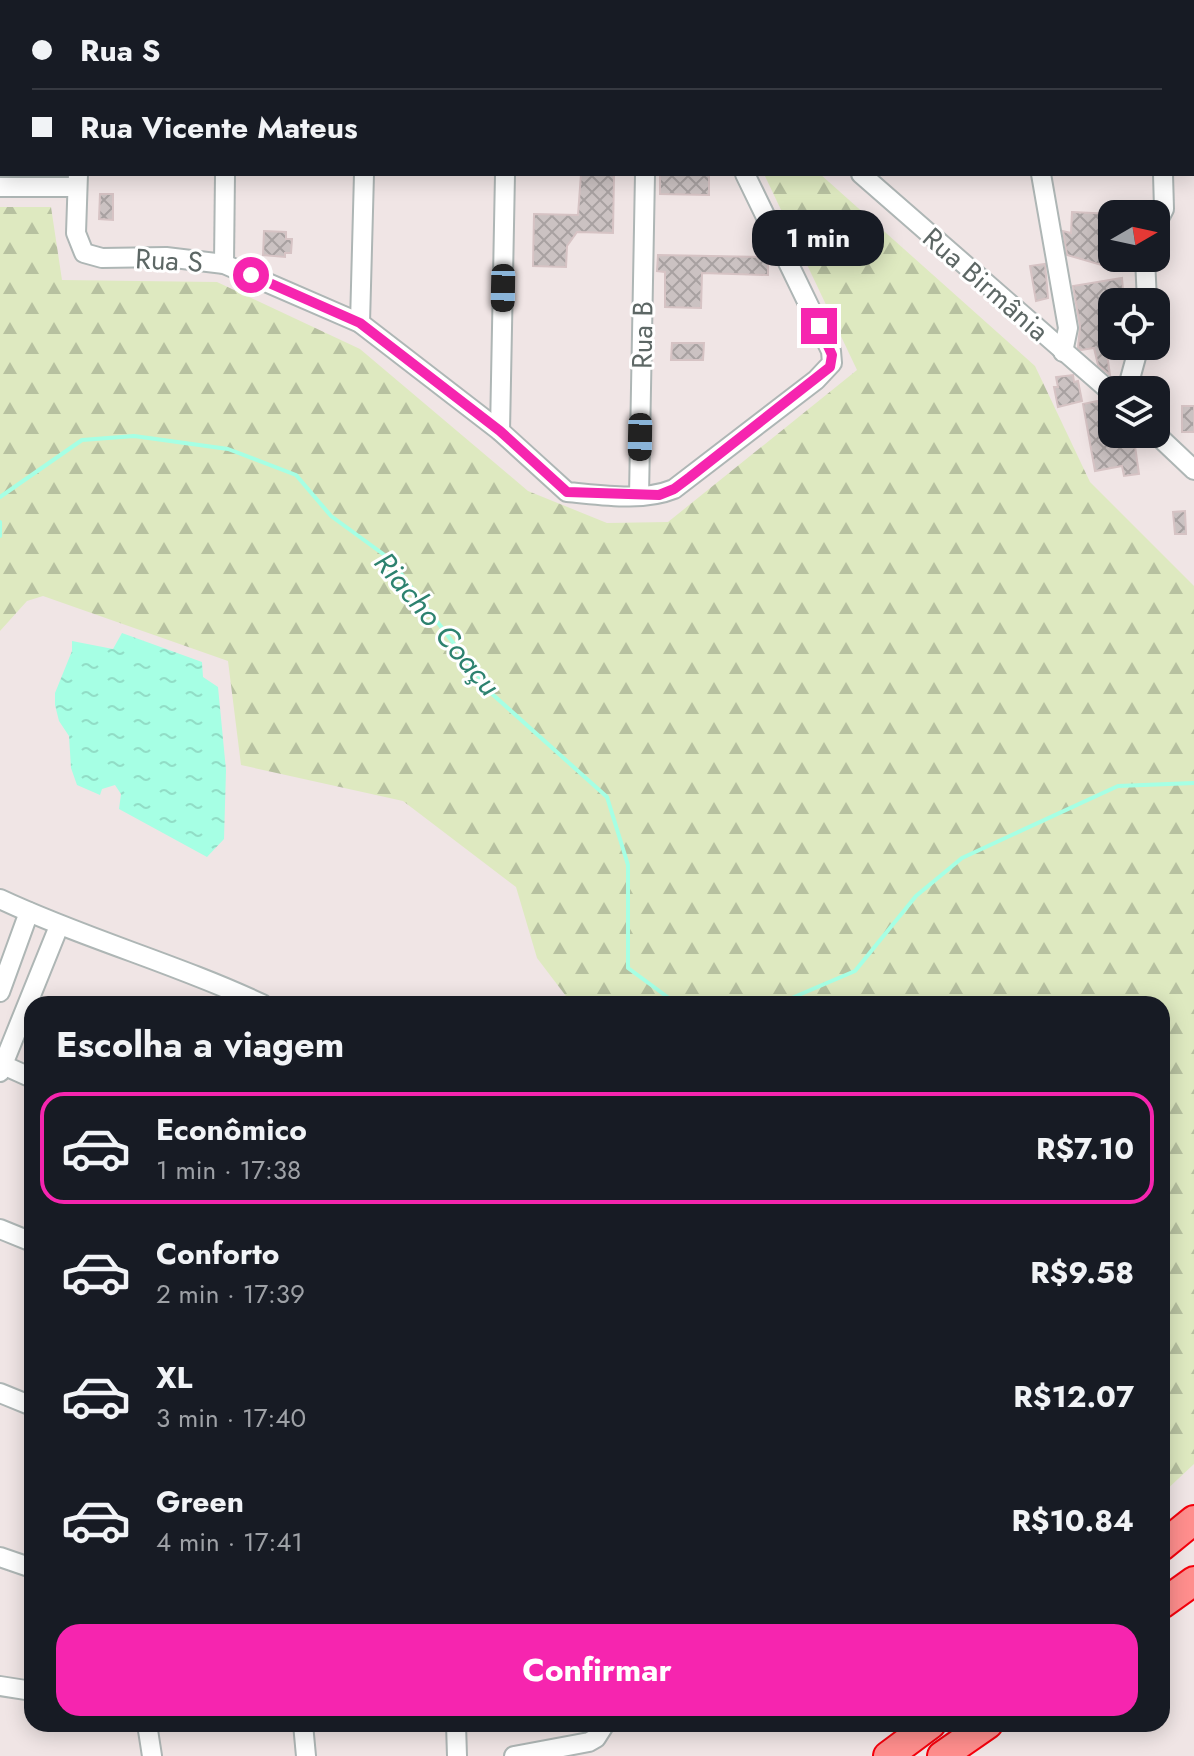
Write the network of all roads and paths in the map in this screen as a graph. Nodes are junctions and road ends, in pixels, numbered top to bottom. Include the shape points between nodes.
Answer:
1 (225, 176) edge
2 (364, 176) edge
3 (505, 176) edge
4 (645, 176) edge
5 (746, 176) edge
6 (863, 176) edge
7 (1041, 176) edge
8 (1163, 176) edge
9 (78, 181) edge
10 (0, 187) edge
11 (1164, 200) edge
12 (224, 264) junction
13 (360, 323) junction
14 (1063, 352) junction
15 (1098, 381) edge
16 (500, 431) junction
17 (1170, 447) edge
18 (1194, 470) edge
19 (639, 496) junction
20 (0, 899) edge
21 (29, 912) junction
22 (59, 926) junction
23 (0, 992) edge
24 (31, 996) edge
25 (246, 996) edge
26 (24, 1012) edge
27 (1, 1069) edge
28 (24, 1076) edge
29 (0, 1229) edge
30 (24, 1239) edge
31 (0, 1393) edge
32 (24, 1403) edge
33 (1194, 1520) edge
34 (1170, 1540) edge
35 (0, 1557) edge
36 (24, 1565) edge
37 (1194, 1581) edge
38 (1170, 1598) edge
39 (0, 1686) edge
40 (24, 1690) edge
41 (148, 1732) edge
42 (304, 1732) edge
43 (456, 1732) edge
44 (600, 1732) edge
45 (920, 1732) edge
46 (976, 1732) edge
47 (152, 1756) edge
48 (306, 1756) edge
49 (457, 1756) edge
50 (514, 1756) edge
51 (888, 1756) edge
52 (942, 1756) edge

1 - 12 street
2 - 13 street
3 - 16 street
4 - 19 street, Rua B
5 - 19 street, Rua S via 832,358 825,372 674,489
6 - 14 street, Rua Birmânia
7 - 14 street via 1068,328
8 - 11 street
9 - 10 street
9 - 12 street, Rua S via 79,242 84,253
12 - 13 street, Rua S
13 - 16 street, Rua S
14 - 15 street, Rua Birmânia
16 - 19 street, Rua S via 567,492
17 - 18 street
20 - 21 street
21 - 22 street
21 - 23 street
22 - 24 street
22 - 25 street
26 - 27 street
27 - 28 street
29 - 30 street
31 - 32 street
33 - 34 highway
35 - 36 street
37 - 38 highway
39 - 40 street
41 - 47 street
42 - 48 street
43 - 49 street
44 - 50 street via 589,1742
45 - 51 highway
46 - 52 highway

